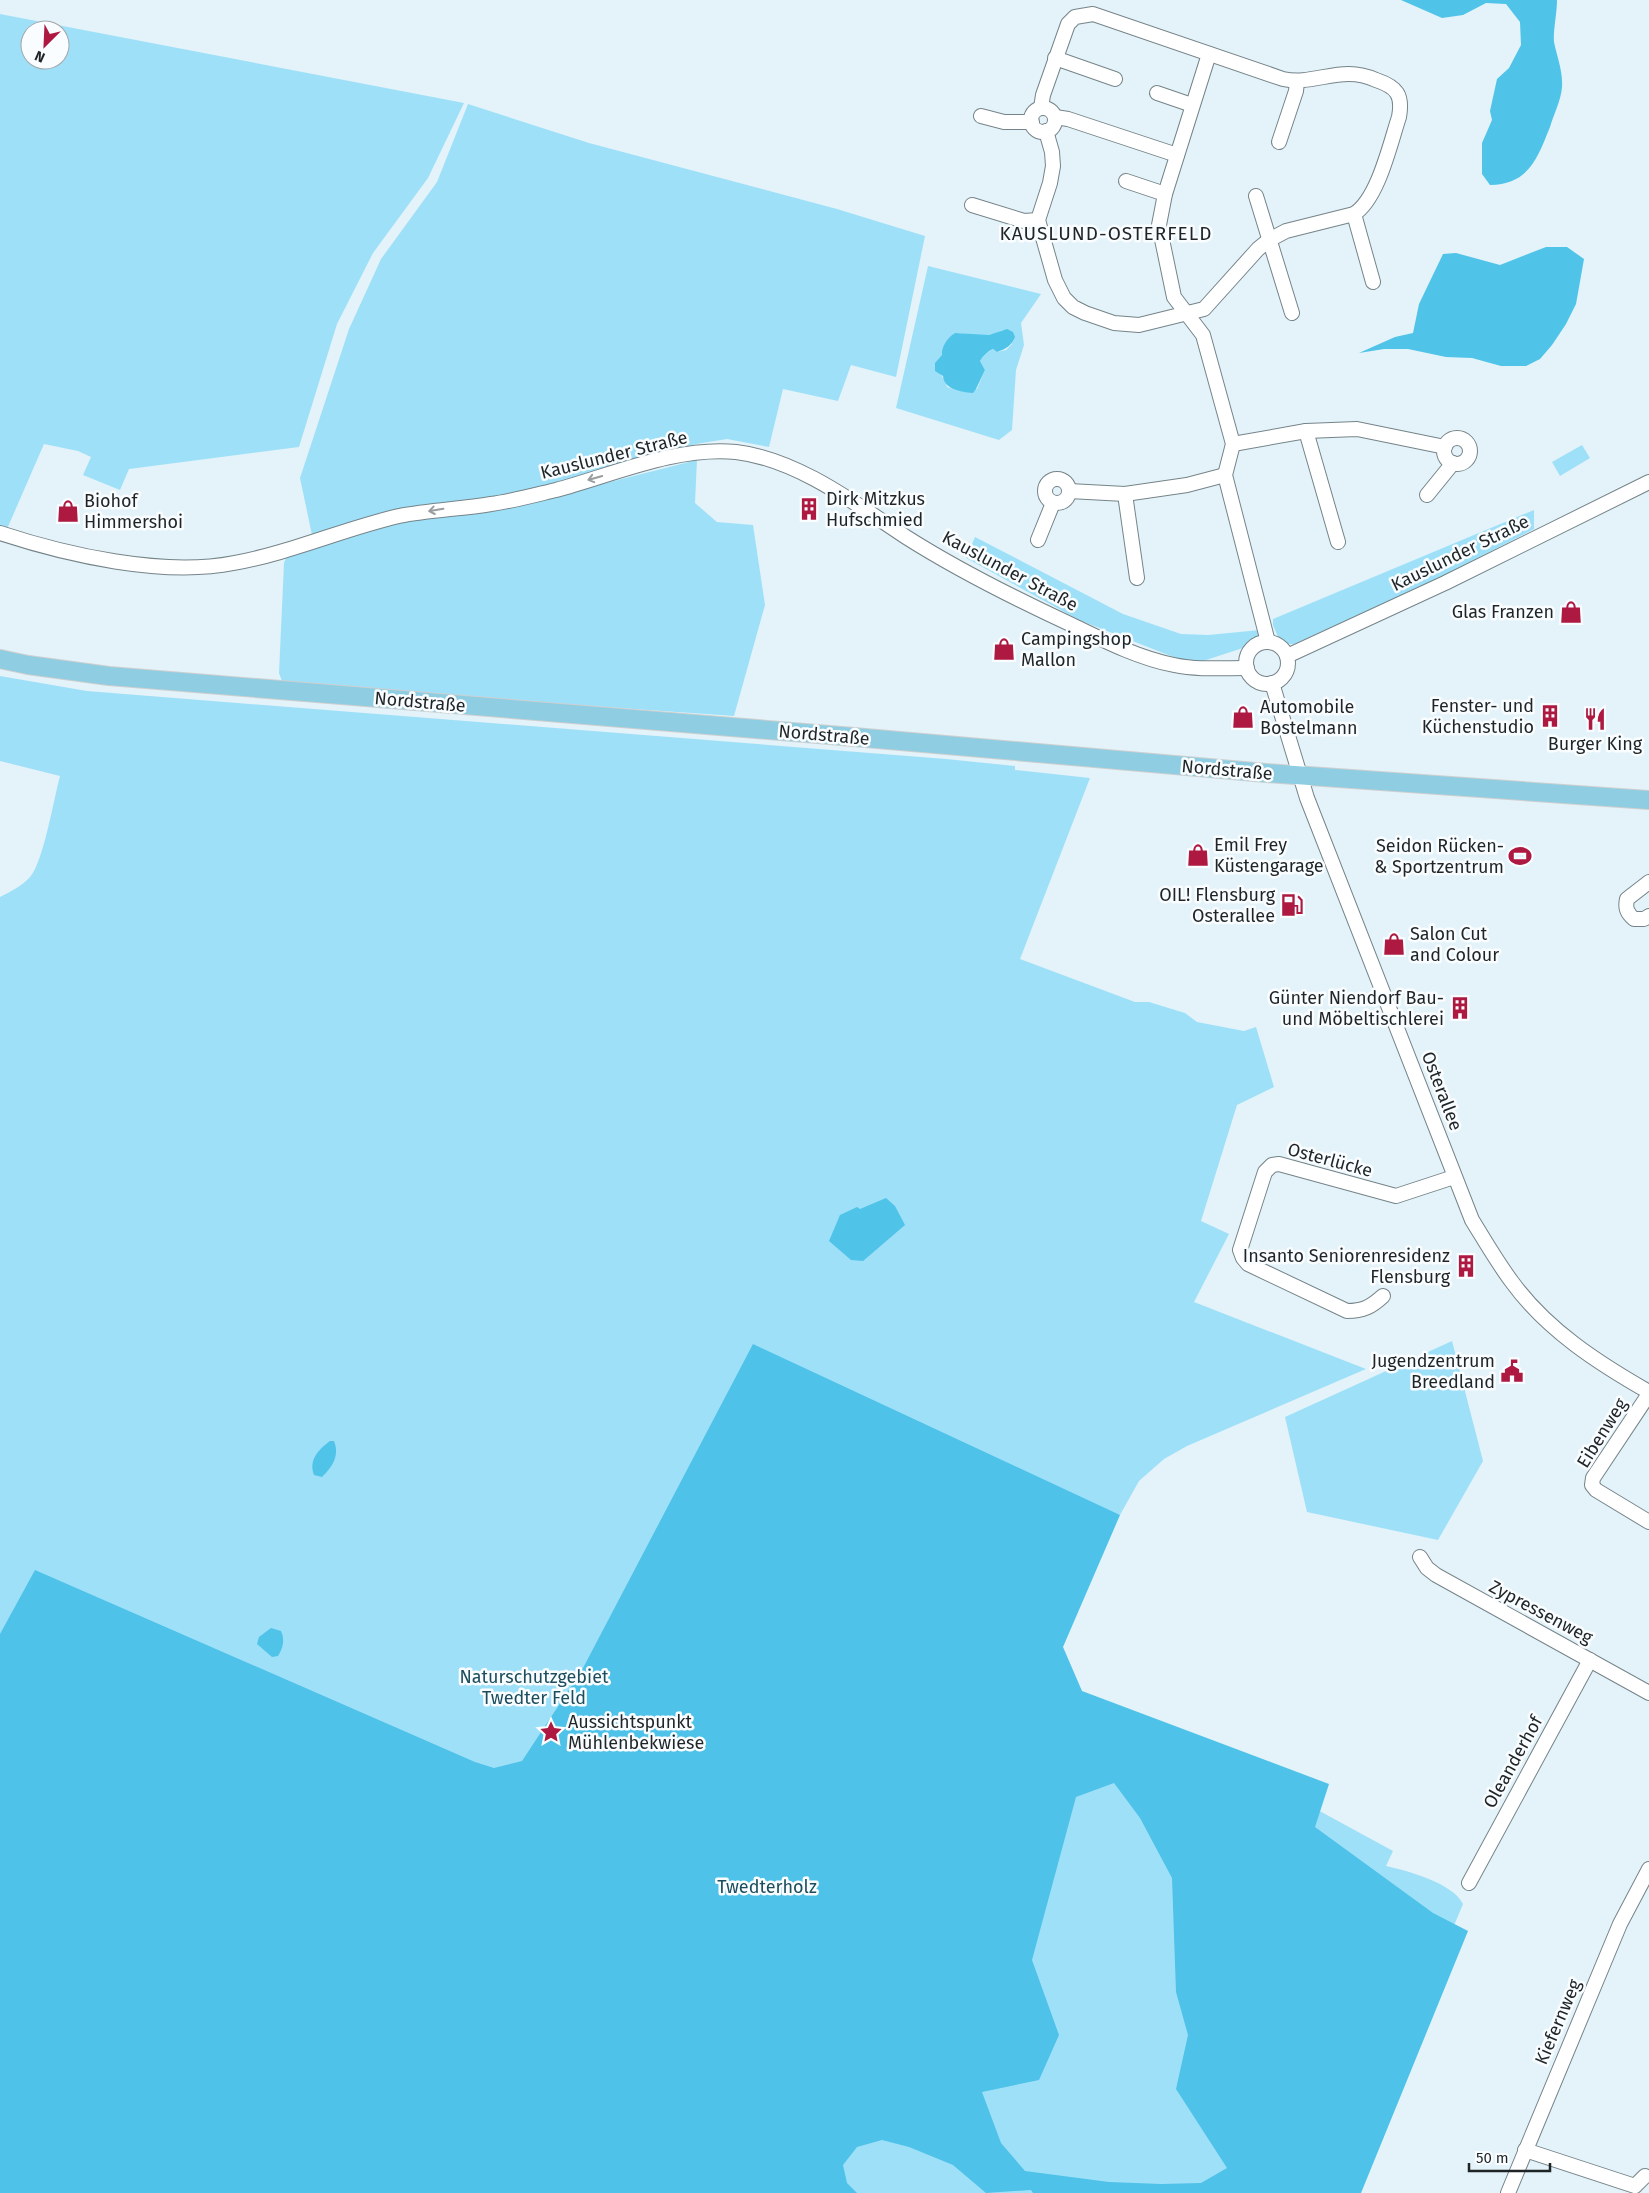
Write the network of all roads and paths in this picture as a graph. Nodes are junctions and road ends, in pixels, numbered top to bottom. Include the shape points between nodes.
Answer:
1 (1209, 54) junction
2 (1055, 58) junction
3 (1115, 79) dead end
4 (1297, 82) junction
5 (1157, 93) dead end
6 (1192, 105) junction
7 (1042, 108) junction
8 (981, 116) dead end
9 (1055, 117) junction
10 (1032, 122) junction
11 (1046, 131) junction
12 (1279, 142) dead end
13 (1177, 155) junction
14 (1126, 181) dead end
15 (1164, 194) junction
16 (1256, 196) dead end
17 (972, 205) dead end
18 (1354, 214) junction
19 (1038, 220) junction
20 (1269, 240) junction
21 (1373, 282) dead end
22 (1188, 313) junction
23 (1292, 313) dead end
24 (1306, 431) junction
25 (1233, 444) junction
26 (1445, 447) junction
27 (1453, 463) junction
28 (1225, 475) junction
29 (1649, 482) edge
30 (1069, 491) junction
31 (1125, 494) junction
32 (1427, 495) dead end
33 (1053, 503) junction
34 (0, 532) edge
35 (1038, 540) dead end
36 (1338, 542) dead end
37 (1137, 578) dead end
38 (1268, 642) junction
39 (1287, 656) junction
40 (0, 659) edge
41 (1247, 668) junction
42 (1272, 683) junction
43 (1299, 775) junction
44 (1649, 800) edge
45 (1649, 882) edge
46 (1649, 916) edge
47 (1454, 1177) junction
48 (1383, 1296) dead end
49 (1649, 1393) edge
50 (1649, 1522) edge
51 (1420, 1557) dead end
52 (1590, 1660) junction
53 (1649, 1693) edge
54 (1649, 1869) edge
55 (1468, 1883) dead end
56 (1525, 2150) junction
57 (1645, 2176) dead end
58 (1508, 2193) edge

1 - 2 street via 1093,14 1075,17 1068,24
1 - 4 street
1 - 6 street
2 - 3 street
2 - 7 street
4 - 12 street
4 - 18 street via 1363,75 1388,84 1397,92 1399,117 1372,194 1362,209
5 - 6 street
6 - 13 street
7 - 9 street via 1049,109
7 - 10 street via 1035,111
8 - 10 street via 1004,122
9 - 11 street via 1055,124
9 - 13 street via 1068,118
10 - 11 street via 1035,128
11 - 19 street via 1053,166
13 - 15 street
14 - 15 street
15 - 22 street via 1159,225 1174,297
16 - 20 street
17 - 19 street via 1024,221
18 - 20 street via 1286,231
18 - 21 street
19 - 22 street via 1055,280 1073,307 1101,320 1126,325
20 - 22 street via 1204,309
20 - 23 street
22 - 25 street via 1203,335
24 - 25 street
24 - 26 street via 1357,429
24 - 36 street
25 - 28 street
26 - 27 street via 1445,456
26 - 27 street via 1449,440 1462,438 1470,447 1466,460
27 - 32 street
28 - 31 street via 1187,485
28 - 38 street
29 - 39 street, Kauslunder Straße via 1445,583
30 - 31 street
30 - 33 street via 1064,501
30 - 33 street via 1064,481 1051,480 1044,490
31 - 37 street
33 - 35 street
41 -> 34 street, Kauslunder Straße via 1200,668 1155,661 1029,605 916,543 786,465 757,456 712,451 681,455 492,504 398,517 252,560 202,568 70,553
38 - 39 street via 1279,646
38 - 41 street via 1252,649 1248,654
39 - 42 street via 1284,676
40 - 43 main road, Nordstraße via 128,678
41 - 42 street via 1252,678
42 - 43 street, Osterallee
43 - 44 main road, Nordstraße
43 - 47 street, Osterallee
45 - 46 street via 1627,899 1625,907 1634,919
47 - 48 street, Osterlücke via 1396,1196 1279,1164 1272,1165 1265,1172 1240,1250 1248,1264 1347,1311 1362,1311
47 - 49 street, Osterallee via 1472,1220 1491,1251 1535,1309 1587,1354
49 - 50 street, Eibenweg via 1593,1478 1592,1485
51 - 52 street, Zypressenweg via 1436,1576
52 - 53 street, Zypressenweg
52 - 55 street, Oleanderhof
54 - 56 street, Kiefernweg via 1620,1924
56 - 57 street via 1635,2186
56 - 58 street, Kiefernweg

